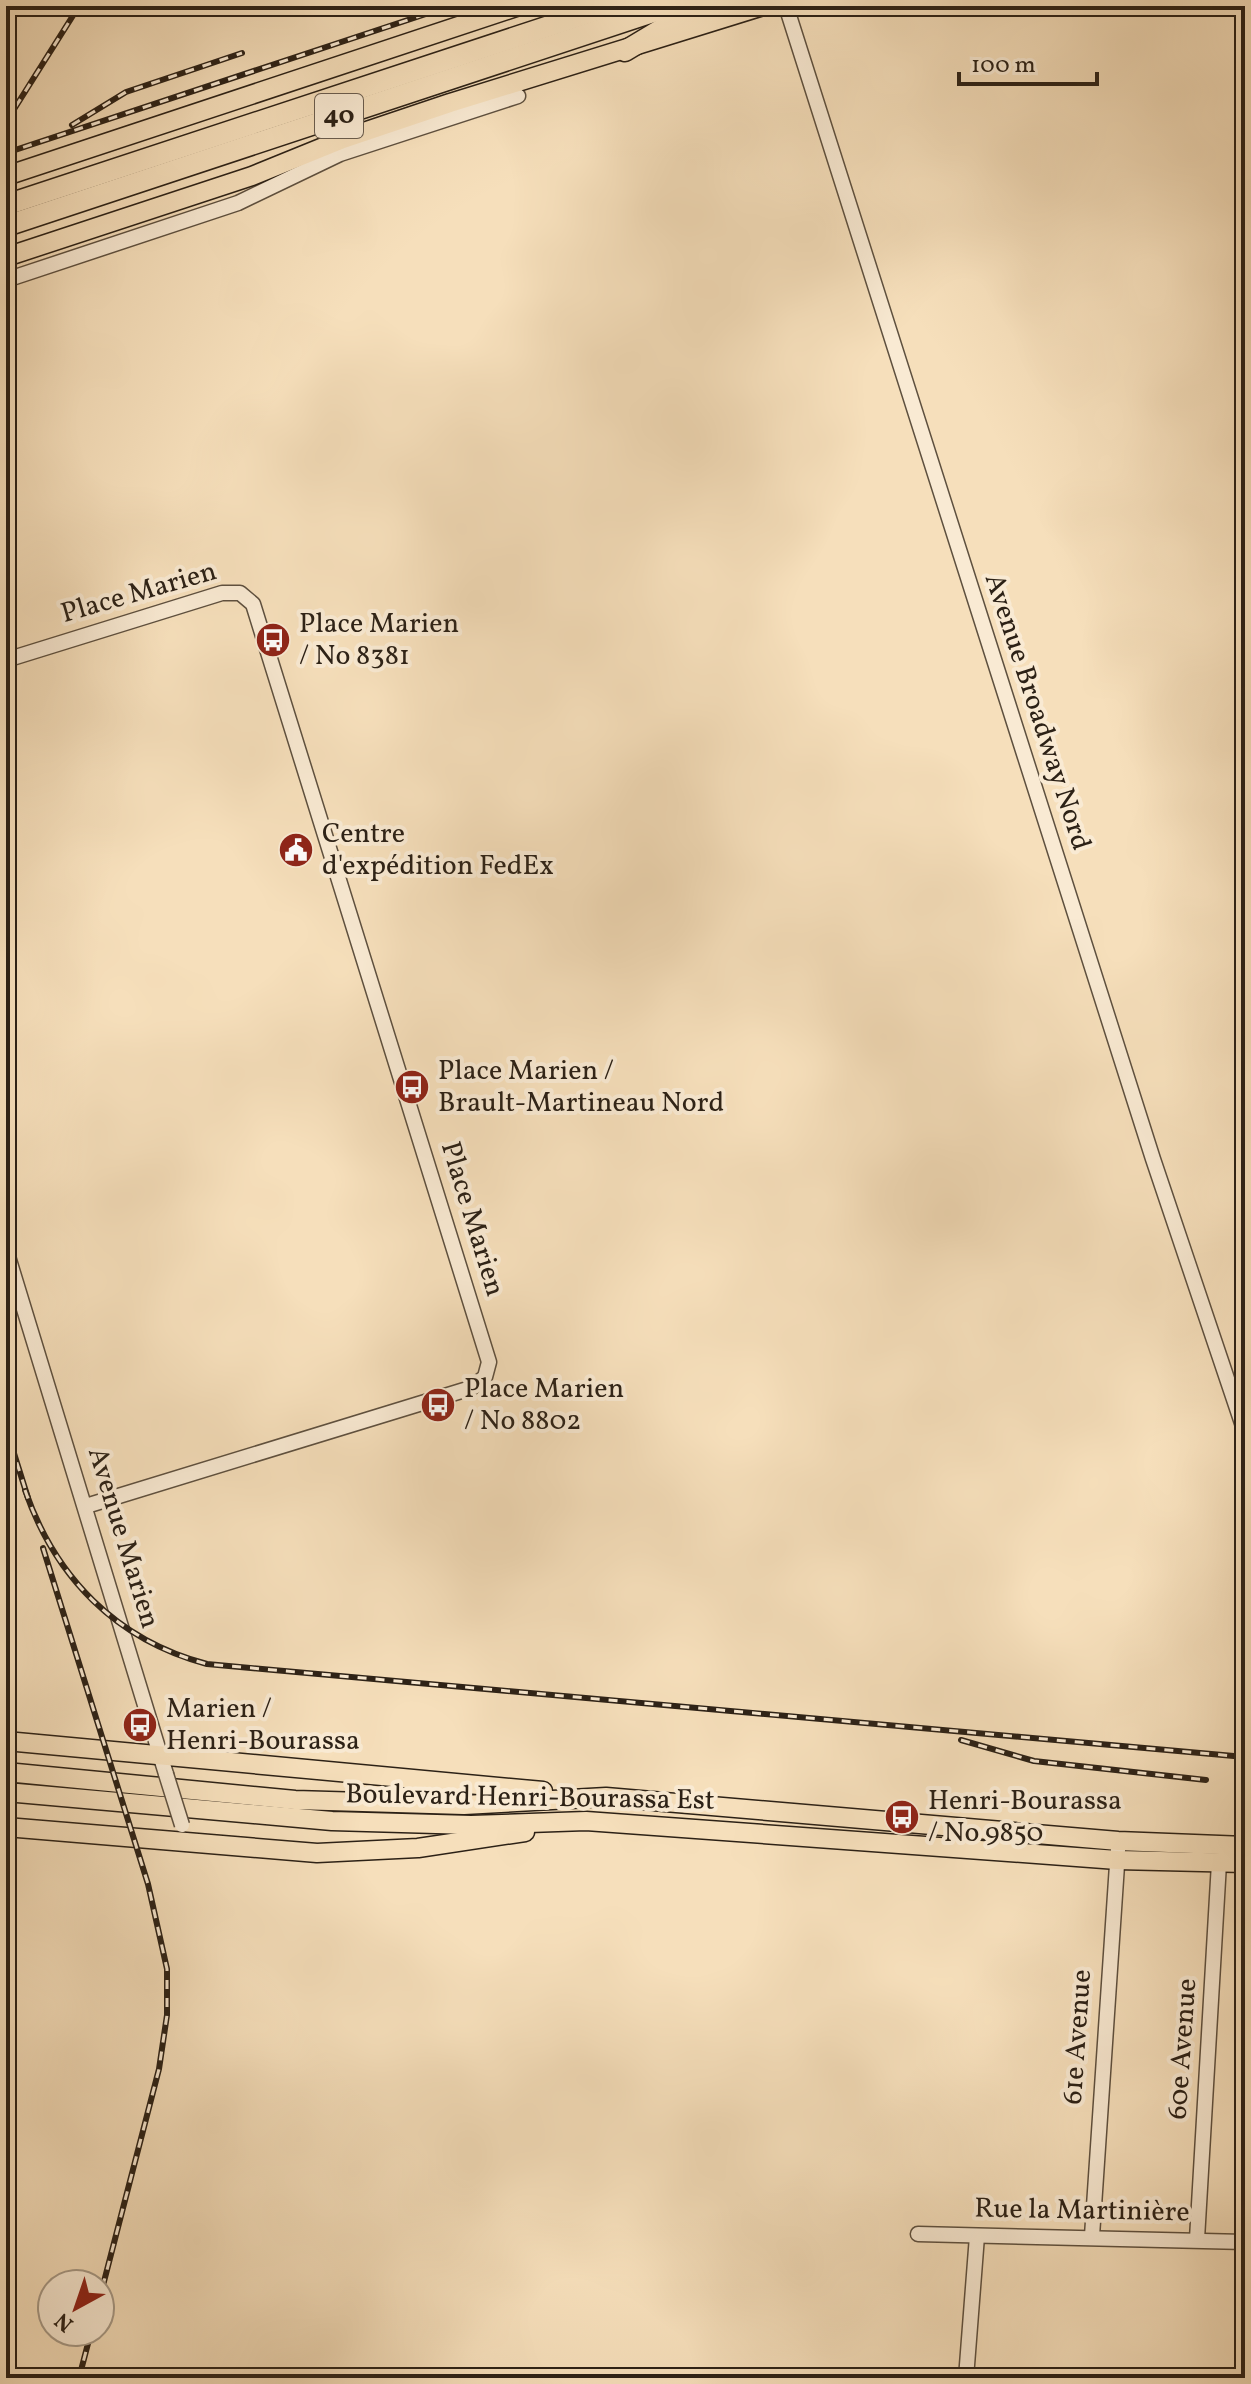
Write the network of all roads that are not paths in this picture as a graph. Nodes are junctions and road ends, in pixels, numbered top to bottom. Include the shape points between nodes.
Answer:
1 (519, 6) edge
2 (596, 6) edge
3 (610, 6) edge
4 (671, 6) edge
5 (700, 6) edge
6 (763, 6) edge
7 (786, 6) edge
8 (523, 35) junction
9 (625, 51) junction
10 (518, 96) dead end
11 (6, 176) edge
12 (6, 205) edge
13 (6, 226) edge
14 (6, 257) edge
15 (6, 280) edge
16 (6, 660) edge
17 (6, 1250) edge
18 (1245, 1432) edge
19 (86, 1506) junction
20 (6, 1741) edge
21 (161, 1755) junction
22 (6, 1772) edge
23 (6, 1792) edge
24 (606, 1797) junction
25 (586, 1821) junction
26 (6, 1827) edge
27 (184, 1834) junction
28 (1245, 1846) edge
29 (1118, 1851) junction
30 (1219, 1863) junction
31 (1245, 1863) edge
32 (918, 2234) dead end
33 (977, 2236) junction
34 (1092, 2236) junction
35 (1197, 2239) junction
36 (1245, 2242) edge
37 (966, 2378) edge

1 - 11 main road
2 - 8 highway
3 - 8 highway, 40
4 - 13 highway, 40
5 - 9 highway
6 - 9 main road
7 - 18 street, Avenue Broadway Nord
8 - 12 highway, 40
9 - 14 main road via 380,126 252,176
10 - 15 street via 326,160 238,203
16 - 19 street, Place Marien via 222,593 240,593 253,604 489,1362 485,1377 471,1388
17 - 19 street, Avenue Marien
19 - 21 street, Avenue Marien
20 - 21 main road
21 - 24 main road
21 - 27 street, Avenue Marien, bridge
22 - 24 main road, Boulevard Henri-Bourassa Est via 295,1800 464,1805
23 - 25 main road, Boulevard Henri-Bourassa Est via 346,1822
24 - 29 main road, Boulevard Henri-Bourassa Est
25 - 27 main road via 368,1852 284,1852
25 - 29 main road, Boulevard Henri-Bourassa Est
26 - 27 main road
28 - 29 main road, Boulevard Henri-Bourassa Est
29 - 30 main road, Boulevard Henri-Bourassa Est
29 - 34 street, 61e Avenue
30 - 31 main road, Boulevard Henri-Bourassa Est
30 - 35 street, 60e Avenue
32 - 33 street, Rue la Martinière
33 - 34 street, Rue la Martinière
33 - 37 street
34 - 35 street, Rue la Martinière
35 - 36 street, Rue la Martinière

